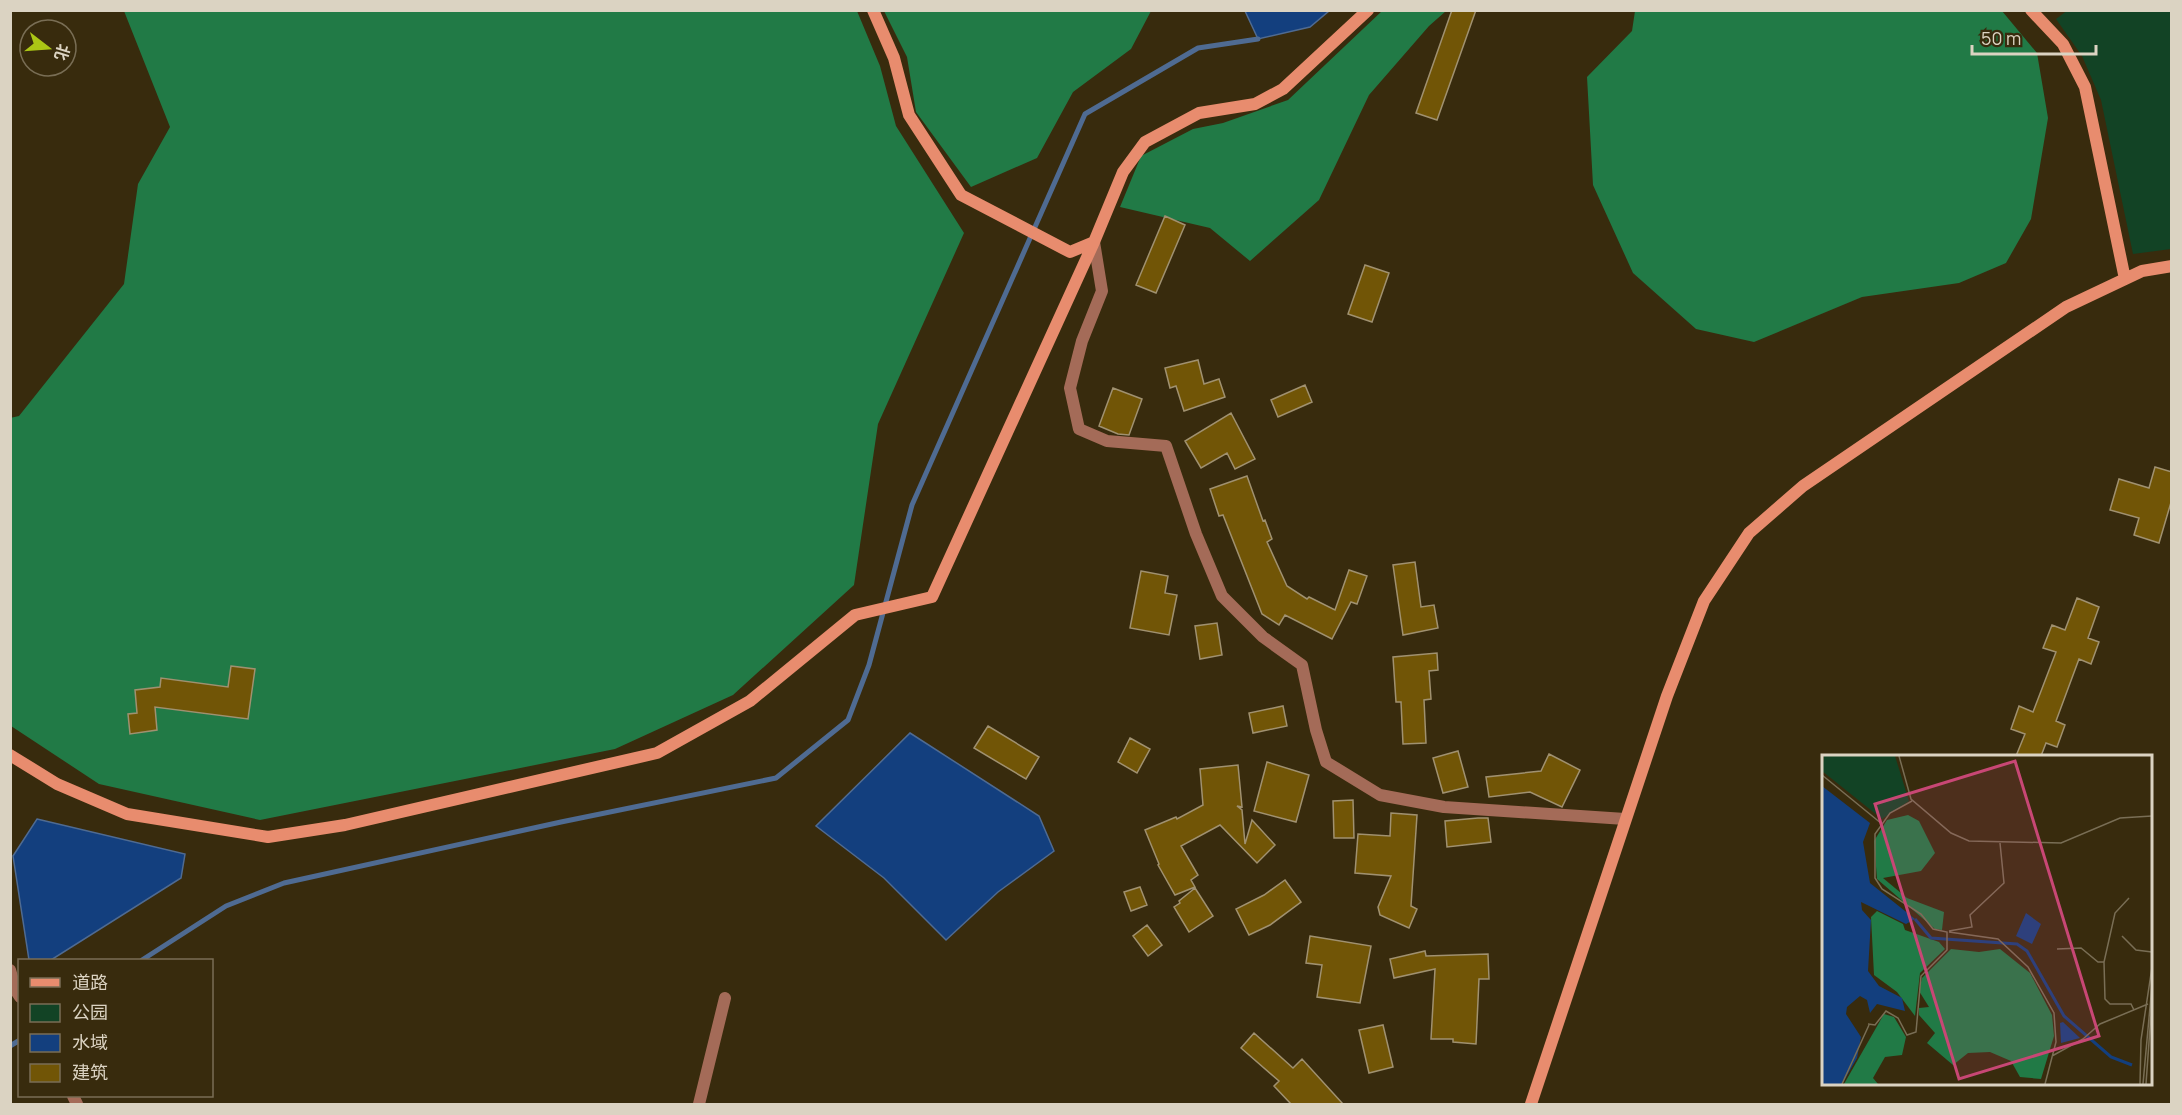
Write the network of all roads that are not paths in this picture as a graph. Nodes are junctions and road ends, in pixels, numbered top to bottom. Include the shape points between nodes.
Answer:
1 (873, 10) edge
2 (1368, 10) edge
3 (2031, 10) edge
4 (1094, 242) junction
5 (2172, 266) edge
6 (2125, 279) junction
7 (10, 755) edge
8 (1625, 819) junction
9 (10, 970) edge
10 (18, 994) edge
11 (725, 998) dead end
12 (699, 1104) edge
13 (1531, 1104) edge

1 - 4 street via 894,58 909,115 961,195 1070,252
2 - 4 street via 1283,89 1255,104 1199,113 1145,142 1124,172
3 - 6 street via 2062,44 2085,87
4 - 7 street via 932,597 855,615 750,701 657,753 345,825 268,837 127,814 57,784
4 - 8 street via 1102,291 1082,341 1070,388 1079,429 1107,441 1166,446 1222,596 1263,637 1302,665 1326,762 1380,795 1444,807
5 - 6 street via 2142,271
6 - 8 street via 2066,308 1803,486 1749,532 1704,601 1666,696
8 - 13 street
9 - 10 street
11 - 12 street

